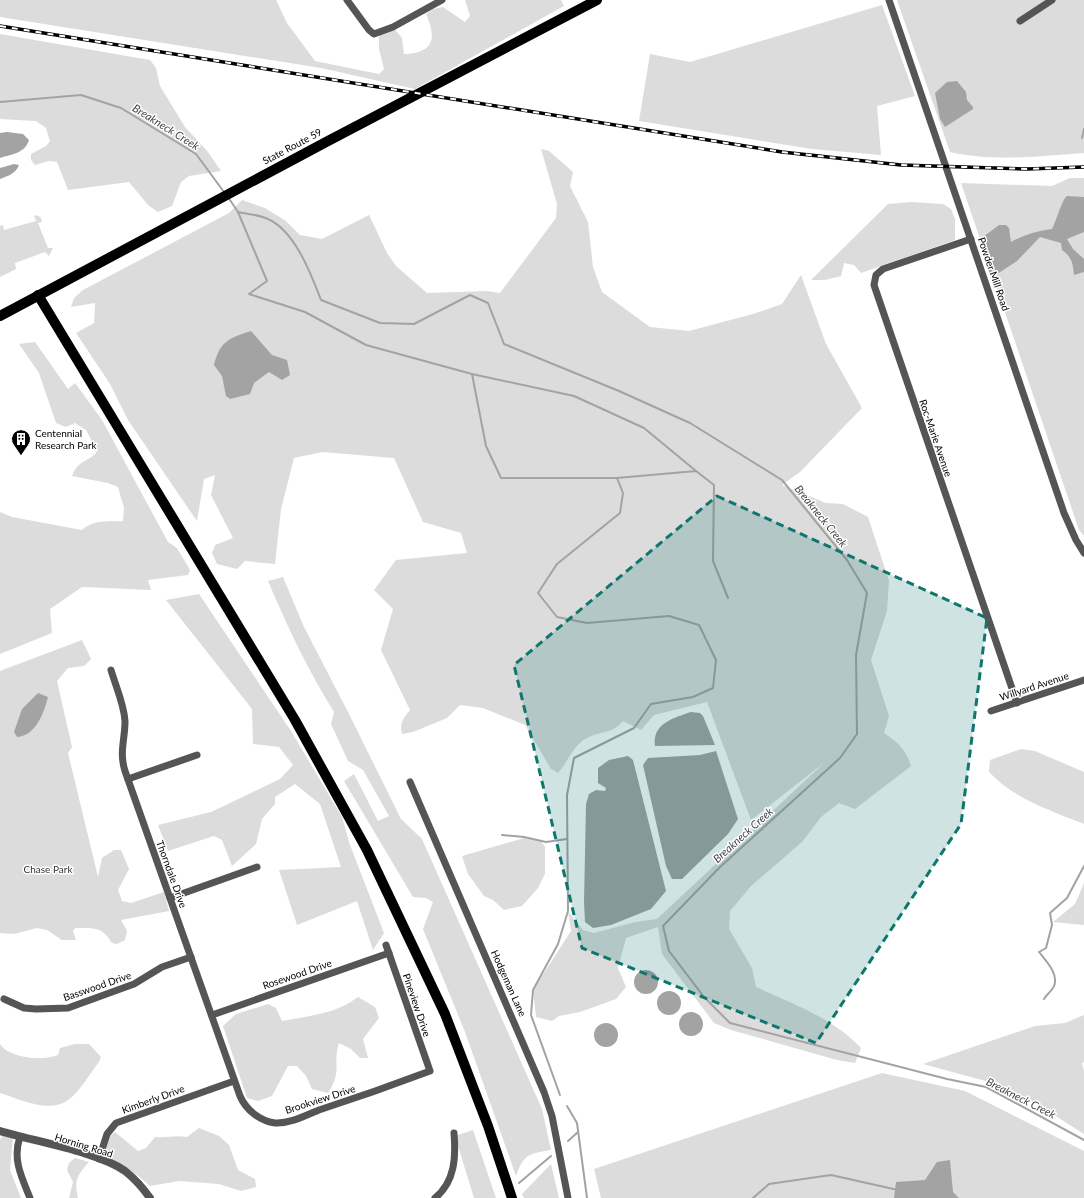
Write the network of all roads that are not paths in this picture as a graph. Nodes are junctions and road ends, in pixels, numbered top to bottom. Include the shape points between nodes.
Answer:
1 (347, 0) edge
2 (442, 0) edge
3 (598, 0) edge
4 (890, 0) edge
5 (1052, 0) edge
6 (1020, 21) dead end
7 (971, 239) junction
8 (38, 295) junction
9 (0, 316) edge
10 (1084, 553) edge
11 (111, 670) dead end
12 (1084, 680) edge
13 (1017, 703) junction
14 (991, 711) dead end
15 (197, 755) dead end
16 (128, 779) junction
17 (410, 782) dead end
18 (257, 867) dead end
19 (170, 898) junction
20 (386, 945) dead end
21 (389, 953) junction
22 (192, 957) junction
23 (4, 999) dead end
24 (212, 1015) junction
25 (430, 1071) joint
26 (234, 1081) junction
27 (0, 1131) edge
28 (454, 1133) dead end
29 (20, 1137) junction
30 (99, 1159) junction
31 (30, 1198) edge
32 (150, 1198) edge
33 (435, 1198) edge
34 (512, 1198) edge
35 (568, 1198) edge

1 - 2 street via 374,34 393,27
3 - 8 main road, State Route 59
4 - 7 street, Powder Mill Road
5 - 6 street
7 - 10 street, Powder Mill Road via 1062,507
7 - 13 street, Roc-Marie Avenue via 883,269 876,275 874,285
8 - 9 main road, State Route 59
8 - 34 main road via 295,720 368,850 445,1014 488,1126
11 - 16 street, Thorndale Drive via 124,714 121,753
12 - 13 street, Willyard Avenue
13 - 14 street, Willyard Avenue
15 - 16 street
16 - 19 street, Thorndale Drive
17 - 35 street, Hodgeman Lane via 544,1092 552,1116
18 - 19 street
19 - 22 street, Thorndale Drive
20 - 21 street, Pineview Drive
21 - 24 street, Rosewood Drive
21 - 25 street, Pineview Drive
22 - 23 street, Basswood Drive via 162,968 134,984 68,1008 24,1008
22 - 24 street, Thorndale Drive
24 - 26 street, Thorndale Drive
25 - 26 street, Brookview Drive via 306,1116 279,1123 265,1120 250,1111 243,1103
26 - 30 street, Kimberly Drive via 116,1123 107,1134
27 - 29 street, Horning Road
28 - 33 street via 456,1151 452,1173 449,1181
29 - 30 street, Horning Road
29 - 31 street via 17,1144 17,1161
30 - 32 street, Horning Road via 134,1178

